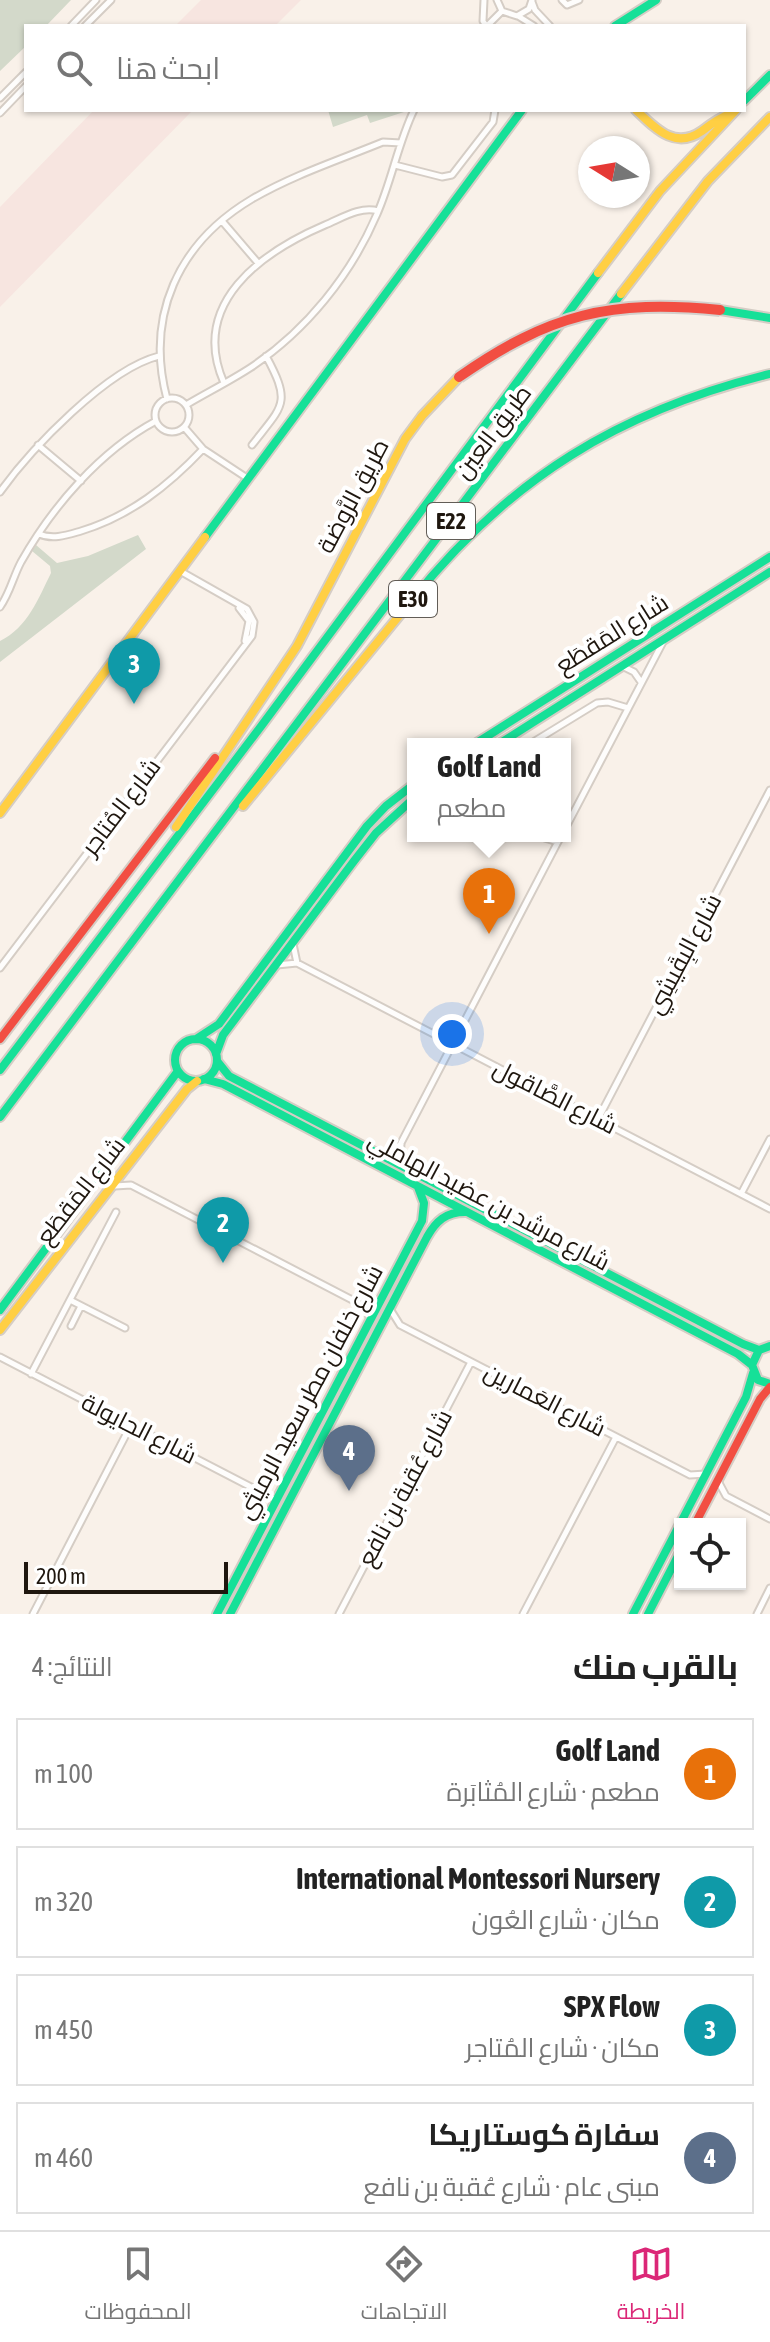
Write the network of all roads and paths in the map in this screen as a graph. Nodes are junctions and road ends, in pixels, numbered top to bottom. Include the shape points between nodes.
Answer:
1 (96, 0) edge
2 (111, 0) edge
3 (484, 0) edge
4 (532, 0) edge
5 (562, 0) edge
6 (579, 0) edge
7 (656, 0) edge
8 (495, 1) edge
9 (502, 11) junction
10 (517, 16) junction
11 (73, 24) edge
12 (87, 24) edge
13 (485, 24) edge
14 (488, 24) edge
15 (531, 24) edge
16 (548, 24) edge
17 (618, 24) edge
18 (24, 74) edge
19 (770, 75) edge
20 (24, 88) edge
21 (0, 98) edge
22 (746, 99) edge
23 (413, 112) edge
24 (495, 112) edge
25 (521, 112) edge
26 (638, 112) edge
27 (734, 112) edge
28 (0, 113) edge
29 (770, 117) edge
30 (401, 143) junction
31 (395, 165) junction
32 (378, 211) junction
33 (222, 221) junction
34 (258, 263) junction
35 (770, 318) edge
36 (159, 356) junction
37 (266, 356) junction
38 (770, 374) edge
39 (224, 383) junction
40 (167, 399) junction
41 (186, 405) junction
42 (156, 421) junction
43 (184, 427) junction
44 (38, 445) junction
45 (252, 445) dead end
46 (203, 449) junction
47 (247, 478) junction
48 (81, 481) junction
49 (0, 492) edge
50 (39, 534) junction
51 (770, 557) edge
52 (178, 570) junction
53 (770, 572) edge
54 (740, 576) junction
55 (739, 592) junction
56 (0, 607) edge
57 (664, 639) junction
58 (622, 666) junction
59 (277, 677) junction
60 (641, 683) junction
61 (628, 708) junction
62 (529, 710) junction
63 (533, 722) junction
64 (485, 738) edge
65 (508, 738) edge
66 (540, 738) edge
67 (407, 790) edge
68 (770, 790) edge
69 (407, 805) edge
70 (0, 813) edge
71 (571, 817) edge
72 (558, 842) edge
73 (115, 919) junction
74 (140, 931) junction
75 (293, 943) junction
76 (297, 963) junction
77 (277, 965) junction
78 (0, 968) edge
79 (0, 1039) edge
80 (196, 1039) junction
81 (453, 1045) junction
82 (216, 1058) junction
83 (0, 1070) edge
84 (178, 1071) junction
85 (201, 1080) junction
86 (0, 1117) edge
87 (598, 1119) junction
88 (770, 1139) edge
89 (401, 1143) junction
90 (384, 1155) junction
91 (400, 1164) junction
92 (124, 1167) junction
93 (131, 1185) junction
94 (417, 1186) junction
95 (107, 1190) junction
96 (741, 1194) junction
97 (770, 1209) edge
98 (116, 1212) dead end
99 (467, 1212) junction
100 (422, 1234) junction
101 (44, 1252) junction
102 (70, 1300) junction
103 (379, 1303) junction
104 (360, 1304) junction
105 (81, 1306) junction
106 (390, 1309) junction
107 (0, 1310) edge
108 (371, 1319) junction
109 (400, 1325) junction
110 (71, 1326) dead end
111 (380, 1327) junction
112 (2, 1328) edge
113 (125, 1328) dead end
114 (767, 1347) edge
115 (0, 1358) edge
116 (471, 1362) junction
117 (752, 1369) junction
118 (31, 1374) junction
119 (770, 1386) edge
120 (131, 1425) junction
121 (616, 1437) junction
122 (707, 1473) junction
123 (690, 1475) junction
124 (718, 1479) junction
125 (698, 1490) junction
126 (726, 1496) junction
127 (708, 1498) junction
128 (277, 1500) junction
129 (684, 1518) edge
130 (698, 1518) edge
131 (770, 1519) edge
132 (674, 1536) edge
133 (264, 1537) junction
134 (674, 1564) edge
135 (770, 1588) edge
136 (33, 1614) edge
137 (217, 1614) edge
138 (230, 1614) edge
139 (339, 1614) edge
140 (523, 1614) edge
141 (633, 1614) edge
142 (648, 1614) edge
143 (757, 1614) edge

1 - 11 street
2 - 12 street
3 - 13 street
4 - 10 street
4 - 16 street
5 - 6 street via 567,5
7 - 17 main road
8 - 9 street
9 - 10 street
9 - 14 street
10 - 15 street
18 - 21 street
19 - 22 main road
20 - 28 street
23 - 30 street
24 - 31 street via 493,122 452,175
25 - 47 main road
26 - 27 main road via 663,136 680,140 692,139
27 - 73 main road, طريق العين / E22 via 660,191
29 - 74 main road, طريق العين / E22 via 708,181
30 - 31 street
30 - 33 street via 383,142 305,173 252,199
31 - 32 street
32 - 34 street via 352,213 290,241
32 - 37 street via 335,286
33 - 34 street
33 - 36 street via 174,281 162,316
34 - 39 street via 227,299 218,322 215,348
35 - 59 main road, طريق الرَّوضة, bridge via 659,303 607,308 554,322 509,343 459,377 422,416 389,465
36 - 40 street
36 - 44 street via 97,393
37 - 39 street
37 - 45 street via 280,381 282,399
38 - 74 main road, E30 via 677,402 608,433 486,518 426,583
39 - 41 street
40 - 41 street
40 - 42 street via 157,408
41 - 43 street via 189,419
42 - 43 street via 171,432
42 - 48 street
43 - 46 street
44 - 48 street
44 - 49 street
46 - 47 street
46 - 50 street via 163,487 114,518 52,538
47 - 52 main road
48 - 50 street
50 - 56 street
51 - 54 main road, شارع المَقطَع
52 - 70 main road
52 - 78 street, شارع المُتاجر via 247,609 254,622 252,636
53 - 55 main road, شارع المَقطَع
54 - 55 main road via 746,582
54 - 62 main road, شارع المَقطَع
55 - 57 main road, شارع المَقطَع
57 - 58 main road, شارع المَقطَع
57 - 60 street
58 - 60 street
58 - 63 main road, شارع المَقطَع
59 - 73 main road, طريق الرَّوضة
59 - 79 main road
60 - 61 street
61 - 66 street via 597,703
61 - 71 street
62 - 63 main road
62 - 64 main road, شارع المَقطَع
63 - 65 main road, شارع المَقطَع
67 - 80 main road via 367,826 219,1024
68 - 87 street, شارع البِقَيشِي
69 - 75 main road via 376,833
72 - 81 street
73 - 83 main road, E22
74 - 86 main road, E22
75 - 76 street
75 - 77 main road
76 - 77 street
76 - 81 street, شارع الصَّاقول
77 - 82 main road via 223,1035
80 - 82 main road via 209,1043
80 - 84 main road via 178,1049
81 - 87 street, شارع الصَّاقول
81 - 89 street
82 - 85 main road via 213,1072
82 - 90 main road, شارع مرشد بن عضيد الهاملي via 229,1076
84 - 85 main road via 190,1080
84 - 101 main road, شارع المَقطَع
85 - 92 main road, شارع المَقطَع via 187,1089
85 - 94 main road, شارع مرشد بن عضيد الهاملي via 223,1084
87 - 96 street, شارع الصَّاقول
88 - 96 street
89 - 90 street
89 - 91 street
90 - 91 main road, شارع مرشد بن عضيد الهاملي
91 - 114 main road, شارع مرشد بن عضيد الهاملي via 743,1344
92 - 93 street
92 - 95 main road, شارع المَقطَع
93 - 95 street
93 - 104 street
94 - 99 main road, شارع مرشد بن عضيد الهاملي
94 - 100 main road, شارع خلفان مطر سعيد الرميثي via 424,1203
95 - 112 main road, شارع المَقطَع
96 - 97 street, شارع الصَّاقول
98 - 102 street
99 - 100 main road, شارع خلفان مطر سعيد الرميثي via 442,1217
99 - 117 main road, شارع مرشد بن عضيد الهاملي via 738,1354
100 - 103 main road, شارع خلفان مطر سعيد الرميثي
100 - 106 main road, شارع خلفان مطر سعيد الرميثي
101 - 107 main road, شارع المَقطَع
101 - 112 main road via 53,1255
102 - 105 street
102 - 118 street
103 - 104 street
103 - 108 main road, شارع خلفان مطر سعيد الرميثي
104 - 108 street
105 - 110 street
105 - 113 street
106 - 109 street
106 - 111 main road, شارع خلفان مطر سعيد الرميثي
108 - 128 main road, شارع خلفان مطر سعيد الرميثي
109 - 111 street
109 - 116 street, شارع العَمارين
111 - 133 main road, شارع خلفان مطر سعيد الرميثي
114 - 117 main road
115 - 118 street, شارع الحايولة
116 - 121 street, شارع العَمارين
116 - 139 street, شارع عُقبة بن نافع
117 - 119 main road, شارع مرشد بن عضيد الهاملي
117 - 122 main road via 746,1397
118 - 120 street, شارع الحايولة
119 - 124 main road
120 - 128 street, شارع الحايولة
120 - 136 street
121 - 123 street, شارع العَمارين
121 - 140 street
122 - 123 street
122 - 125 main road
123 - 125 street
124 - 126 street
124 - 127 main road
125 - 129 main road
126 - 127 street
126 - 131 street
127 - 130 main road
128 - 133 main road, شارع خلفان مطر سعيد الرميثي
132 - 141 main road
133 - 137 main road, شارع خلفان مطر سعيد الرميثي
133 - 138 main road, شارع خلفان مطر سعيد الرميثي
134 - 142 main road
135 - 143 street

